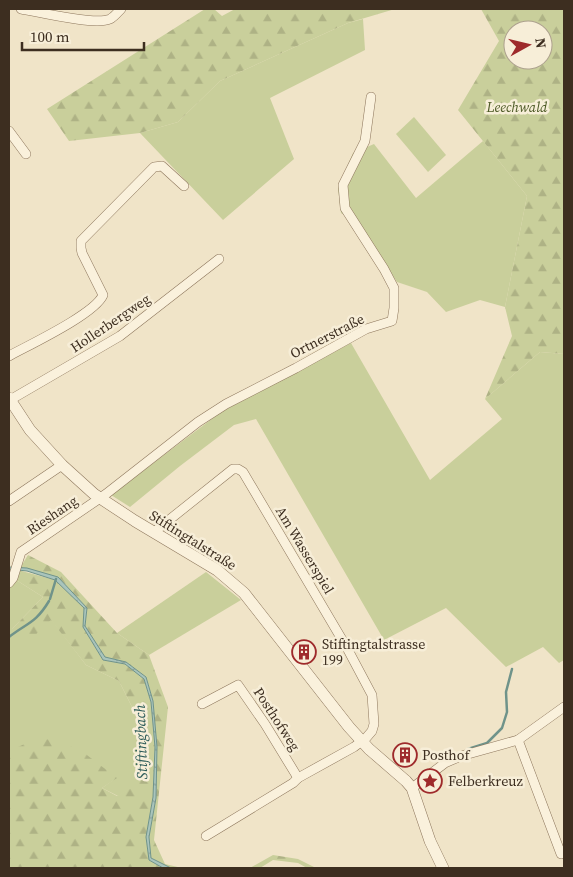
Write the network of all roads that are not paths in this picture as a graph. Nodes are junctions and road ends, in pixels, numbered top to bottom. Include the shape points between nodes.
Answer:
1 (21, 9) edge
2 (121, 9) edge
3 (371, 98) dead end
4 (9, 131) edge
5 (26, 154) dead end
6 (184, 186) dead end
7 (219, 260) dead end
8 (9, 356) edge
9 (10, 399) edge
10 (62, 466) junction
11 (101, 498) junction
12 (9, 501) edge
13 (154, 532) junction
14 (11, 580) edge
15 (202, 704) dead end
16 (564, 707) edge
17 (518, 740) junction
18 (362, 742) junction
19 (298, 778) junction
20 (412, 788) junction
21 (206, 836) dead end
22 (564, 852) edge
23 (443, 868) edge

1 - 2 street via 99,21 110,19
3 - 11 street, Ortnerstraße via 365,142 343,185 343,196 345,208 394,288 392,320 366,329 226,404
4 - 5 street
6 - 8 street via 162,166 154,167 81,241 82,253 103,294 101,299 87,312
7 - 9 street, Hollerbergweg via 120,336
9 - 10 street, Stiftingtalstraße via 30,430
10 - 11 street, Stiftingtalstraße
10 - 12 street
11 - 13 street, Stiftingtalstraße
11 - 14 street, Rieshang via 21,552
13 - 18 street, Stiftingtalstraße via 217,570 244,594
13 - 18 street, Am Wasserspiel via 233,469 243,472 372,695 374,724
15 - 19 street, Posthofweg via 238,685
16 - 17 street
17 - 20 street via 445,763
17 - 22 street via 561,854
18 - 19 street
18 - 20 street, Stiftingtalstraße
19 - 21 street
20 - 23 street, Stiftingtalstraße

